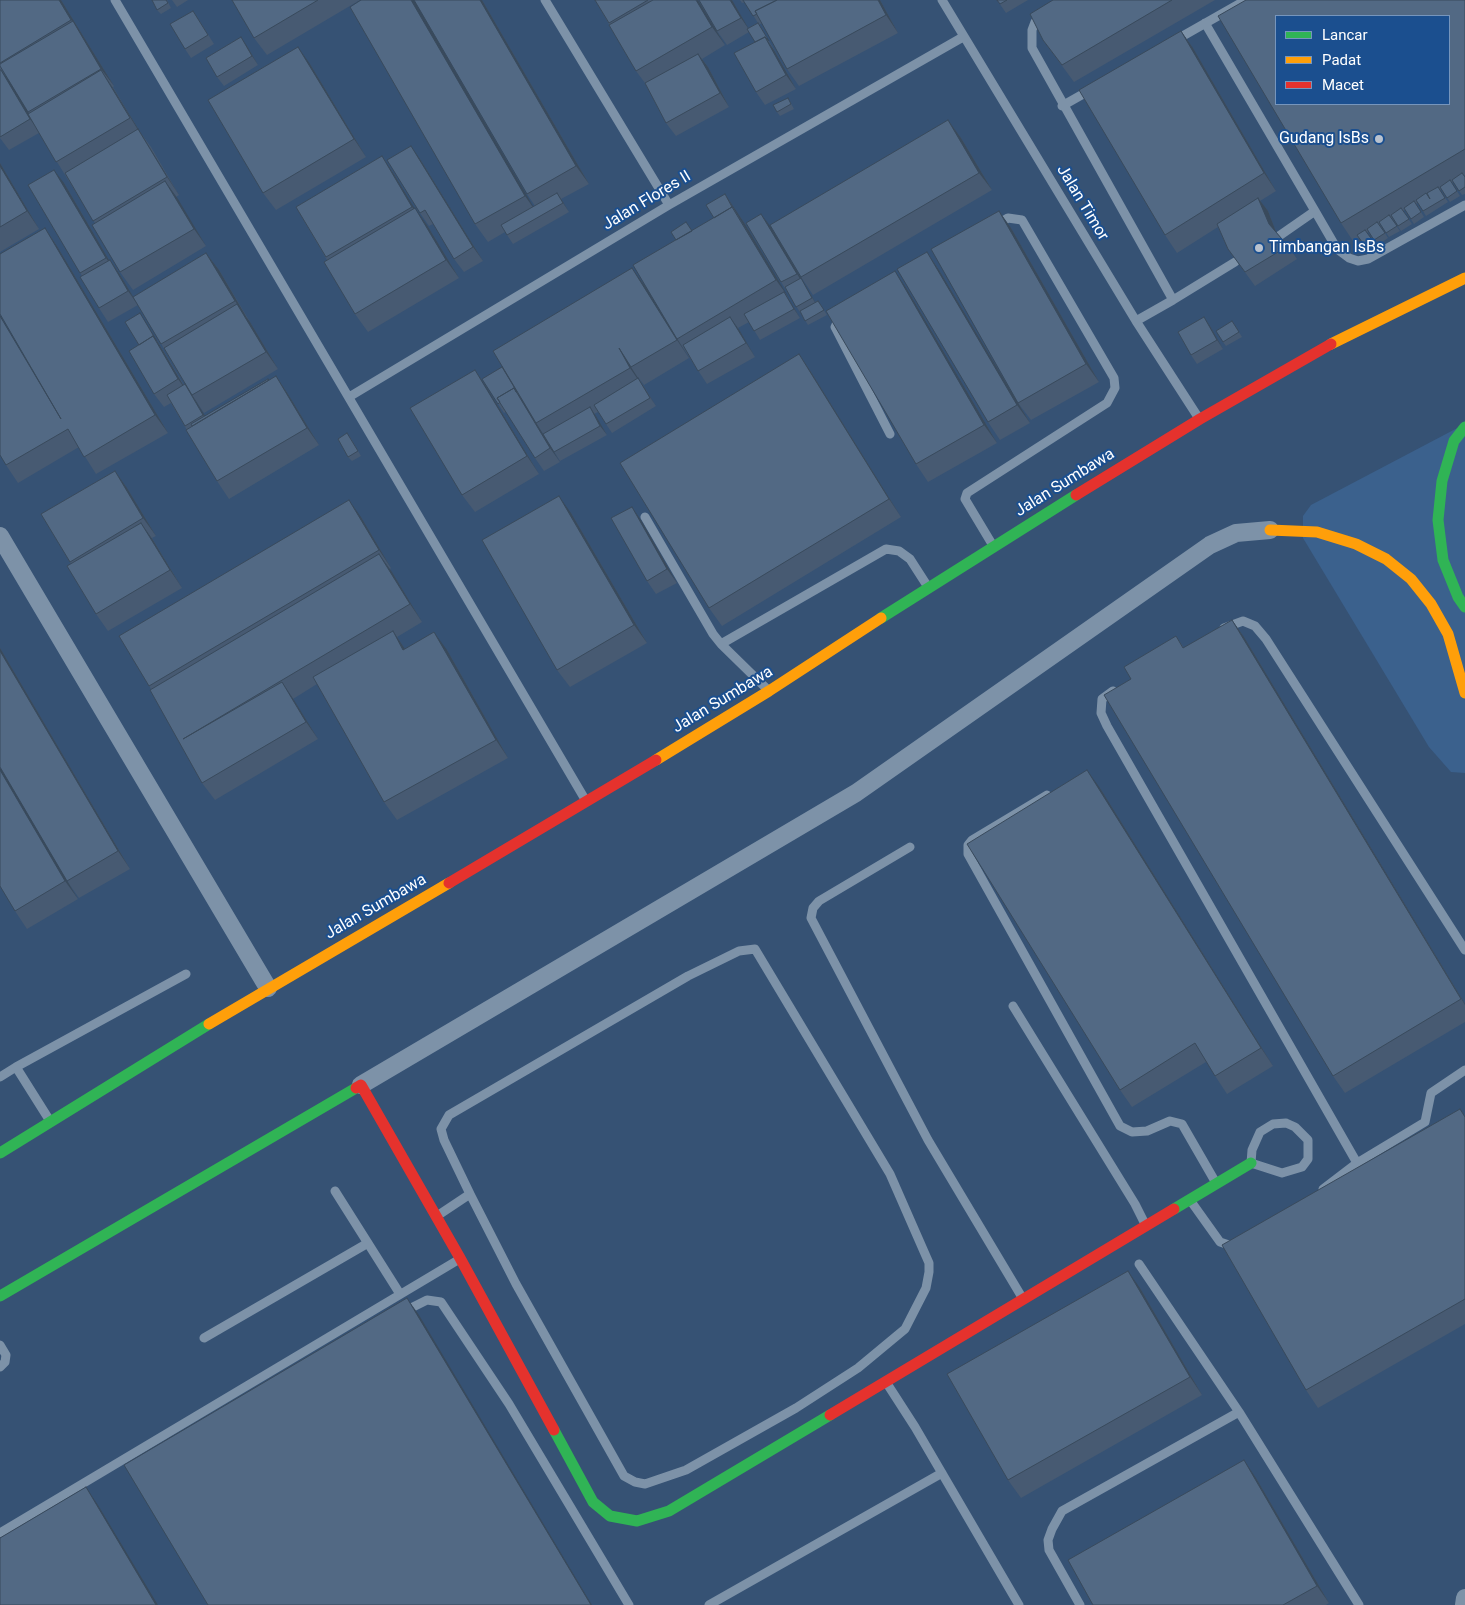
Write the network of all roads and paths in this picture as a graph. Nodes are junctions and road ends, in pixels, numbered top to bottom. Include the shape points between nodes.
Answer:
1 (115, 0) edge
2 (545, 0) edge
3 (942, 0) edge
4 (1246, 0) edge
5 (1050, 13) edge
6 (1205, 23) junction
7 (963, 37) junction
8 (1163, 48) edge
9 (1104, 82) edge
10 (1062, 106) junction
11 (669, 205) junction
12 (1465, 205) edge
13 (1315, 211) junction
14 (991, 227) edge
15 (1279, 236) edge
16 (1236, 262) edge
17 (1465, 278) edge
18 (1173, 300) junction
19 (849, 310) edge
20 (1136, 321) junction
21 (349, 397) junction
22 (1200, 419) junction
23 (1465, 426) edge
24 (890, 434) edge
25 (645, 517) edge
26 (1270, 530) joint
27 (0, 536) edge
28 (993, 546) junction
29 (929, 590) junction
30 (1465, 606) edge
31 (1211, 635) edge
32 (721, 644) junction
33 (1122, 686) edge
34 (769, 691) junction
35 (1465, 693) edge
36 (1060, 788) edge
37 (587, 802) junction
38 (910, 847) dead end
39 (1465, 950) edge
40 (186, 974) dead end
41 (268, 988) junction
42 (1013, 1006) dead end
43 (16, 1067) junction
44 (1465, 1070) edge
45 (0, 1077) edge
46 (361, 1085) junction
47 (51, 1123) junction
48 (0, 1154) edge
49 (1251, 1163) junction
50 (1357, 1164) junction
51 (1216, 1184) junction
52 (335, 1191) dead end
53 (470, 1194) junction
54 (1312, 1197) edge
55 (1189, 1200) junction
56 (435, 1217) junction
57 (1145, 1226) junction
58 (368, 1243) junction
59 (1247, 1246) edge
60 (460, 1258) junction
61 (1139, 1264) dead end
62 (400, 1294) junction
63 (0, 1296) edge
64 (1023, 1299) junction
65 (396, 1315) edge
66 (204, 1338) dead end
67 (0, 1345) edge
68 (0, 1367) edge
69 (886, 1381) junction
70 (1239, 1412) junction
71 (942, 1474) junction
72 (0, 1532) edge
73 (1465, 1598) edge
74 (629, 1605) edge
75 (709, 1605) edge
76 (1019, 1605) edge
77 (1080, 1605) edge
78 (1359, 1605) edge
79 (1464, 1605) edge

1 - 21 lane
2 - 11 lane
3 - 7 lane, Jalan Timor
4 - 6 lane
5 - 10 lane via 1035,22 1032,48
6 - 8 lane
6 - 13 lane
7 - 11 lane, Jalan Flores II
7 - 20 lane, Jalan Timor
9 - 10 lane
10 - 18 lane
11 - 21 lane, Jalan Flores II
12 - 13 lane via 1368,259 1358,261 1337,249
13 - 15 lane
14 - 28 lane via 1008,218 1022,220 1114,378 1115,388 1107,403 967,493 964,499
16 - 18 lane
17 - 22 street, Jalan Sumbawa via 1344,336
18 - 20 lane
19 - 24 lane via 840,315 835,327
20 - 22 lane, Jalan Timor
21 - 37 lane
22 - 28 street, Jalan Sumbawa
23 - 30 street via 1454,441 1442,481 1438,520 1443,560
25 - 32 lane
26 - 35 street via 1317,532 1356,544 1386,559 1411,579 1431,604 1448,634
26 - 46 street via 1236,533 1210,545 856,793
27 - 41 street
28 - 29 street, Jalan Sumbawa
29 - 32 lane via 910,559 899,551 886,549
29 - 34 street, Jalan Sumbawa
31 - 39 lane via 1243,621 1255,626
32 - 34 lane
33 - 50 lane via 1102,699 1101,713 1107,726
34 - 37 street, Jalan Sumbawa
36 - 51 lane via 972,840 968,854 1120,1126 1132,1132 1147,1131 1170,1121 1182,1124
37 - 41 street, Jalan Sumbawa
38 - 64 lane via 819,901 811,918 928,1140
40 - 43 lane
41 - 47 street, Jalan Sumbawa
42 - 57 lane
43 - 45 lane
43 - 47 lane
44 - 50 lane via 1431,1093 1425,1122
46 - 56 street
46 - 63 street
47 - 48 street, Jalan Sumbawa
49 - 49 lane via 1260,1132 1273,1124 1286,1122 1295,1126 1308,1140 1308,1159 1293,1171 1282,1172
49 - 51 street
50 - 54 lane
51 - 55 street
52 - 58 lane
53 - 53 lane via 516,1284 624,1476 645,1484 686,1470 796,1408 858,1368 905,1329 926,1288 930,1272 890,1174 755,949 739,951 688,976 449,1115 441,1129
53 - 56 lane
55 - 57 street
55 - 59 lane via 1220,1242 1238,1248
56 - 60 street
57 - 64 street
58 - 62 lane
58 - 66 lane
60 - 62 lane
60 - 69 street via 594,1502 610,1516 623,1520 652,1518 669,1510
61 - 70 lane
62 - 72 lane
64 - 69 street
65 - 74 lane via 427,1300 441,1302 509,1404
67 - 68 lane via 6,1355
69 - 71 lane
70 - 77 lane via 1062,1511 1048,1540 1049,1550
70 - 78 lane
71 - 75 lane
71 - 76 lane
73 - 79 street

